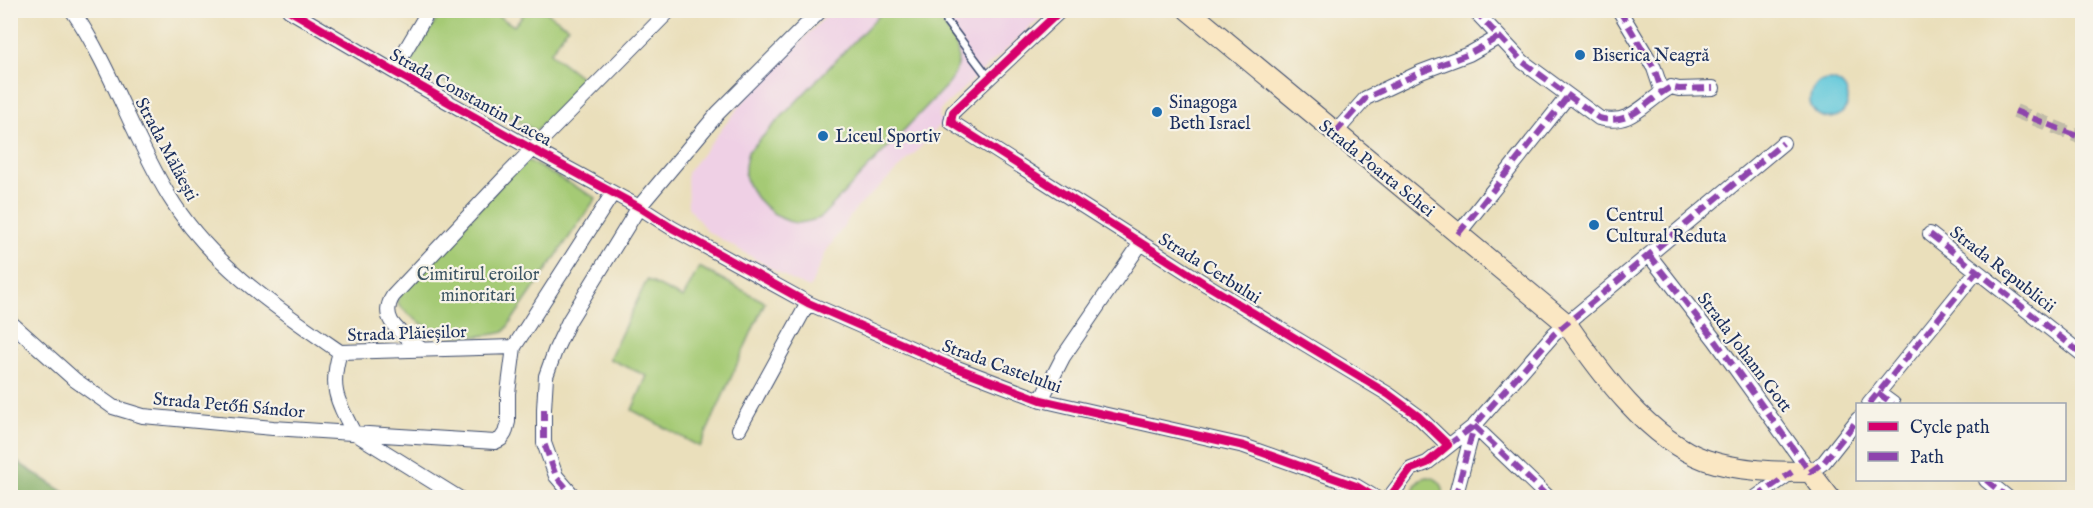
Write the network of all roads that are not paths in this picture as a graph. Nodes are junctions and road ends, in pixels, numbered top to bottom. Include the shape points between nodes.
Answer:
1 (72, 10) edge
2 (290, 10) edge
3 (429, 10) edge
4 (670, 10) edge
5 (821, 10) edge
6 (1061, 10) edge
7 (1188, 10) edge
8 (1474, 10) edge
9 (1619, 10) edge
10 (947, 22) dead end
11 (1499, 38) junction
12 (393, 71) junction
13 (989, 78) junction
14 (1713, 88) dead end
15 (1662, 92) junction
16 (1568, 96) junction
17 (1335, 133) junction
18 (1783, 143) dead end
19 (532, 149) junction
20 (613, 193) junction
21 (638, 209) junction
22 (1458, 234) junction
23 (1930, 234) dead end
24 (1141, 243) junction
25 (1649, 255) junction
26 (1977, 271) junction
27 (808, 303) junction
28 (10, 322) edge
29 (1567, 324) junction
30 (514, 347) junction
31 (422, 350) junction
32 (340, 352) junction
33 (2082, 354) edge
34 (1878, 393) junction
35 (1041, 400) junction
36 (1870, 403) edge
37 (1890, 403) edge
38 (1856, 420) edge
39 (1474, 426) junction
40 (739, 429) dead end
41 (354, 433) junction
42 (1448, 445) junction
43 (1801, 472) junction
44 (1987, 481) edge
45 (459, 498) edge
46 (575, 498) edge
47 (1376, 498) edge
48 (1389, 498) edge
49 (1455, 498) edge
50 (1549, 498) edge
51 (1755, 498) edge
52 (1830, 498) edge
53 (2008, 498) edge

1 - 32 street, Strada Mălăești via 93,43 169,198 197,234 233,272
2 - 12 street, Strada Constantin Lacea
3 - 12 street
4 - 19 street
5 - 21 street via 718,113
6 - 13 street
7 - 17 street, Strada Poarta Schei
8 - 11 street
9 - 15 street via 1654,68
10 - 13 lane
11 - 16 street
11 - 17 street via 1366,98
12 - 19 street, Strada Constantin Lacea
13 - 24 street, Strada Cerbului via 952,112 951,122
14 - 15 street via 1671,87
15 - 16 street via 1624,119 1611,121 1599,118
16 - 22 street
17 - 22 street, Strada Poarta Schei
18 - 25 street
19 - 20 street, Strada Constantin Lacea
19 - 31 street via 388,304 390,320
20 - 21 street, Strada Constantin Lacea
20 - 30 street
21 - 27 street, Strada Castelului
21 - 46 street via 569,321 546,376 544,443 556,476
22 - 29 street, Strada Poarta Schei
23 - 26 street, Strada Republicii
24 - 35 street via 1063,357
24 - 42 street, Strada Cerbului via 1388,394
25 - 29 street
25 - 43 street, Strada Johann Gott via 1715,340
26 - 33 street, Strada Republicii
26 - 34 street
27 - 35 street, Strada Castelului
27 - 40 street
28 - 41 street, Strada Petőfi Sándor via 75,380 113,407 143,416
29 - 39 street
29 - 43 street, Strada Poarta Schei via 1597,366 1649,424 1675,444 1705,459 1734,467
30 - 31 street, Strada Plăieșilor
30 - 41 street via 508,422 501,439 486,442
31 - 32 street, Strada Plăieșilor
32 - 41 street, Strada Plăieșilor via 334,372 336,393
34 - 36 street
34 - 37 street
35 - 47 street, Strada Castelului via 1244,446 1356,486
38 - 43 street via 1824,462
39 - 42 street
39 - 49 street
39 - 50 street
41 - 45 street, Strada Petőfi Sándor
42 - 48 street via 1427,463 1412,469
43 - 51 street
43 - 52 street
44 - 53 street

